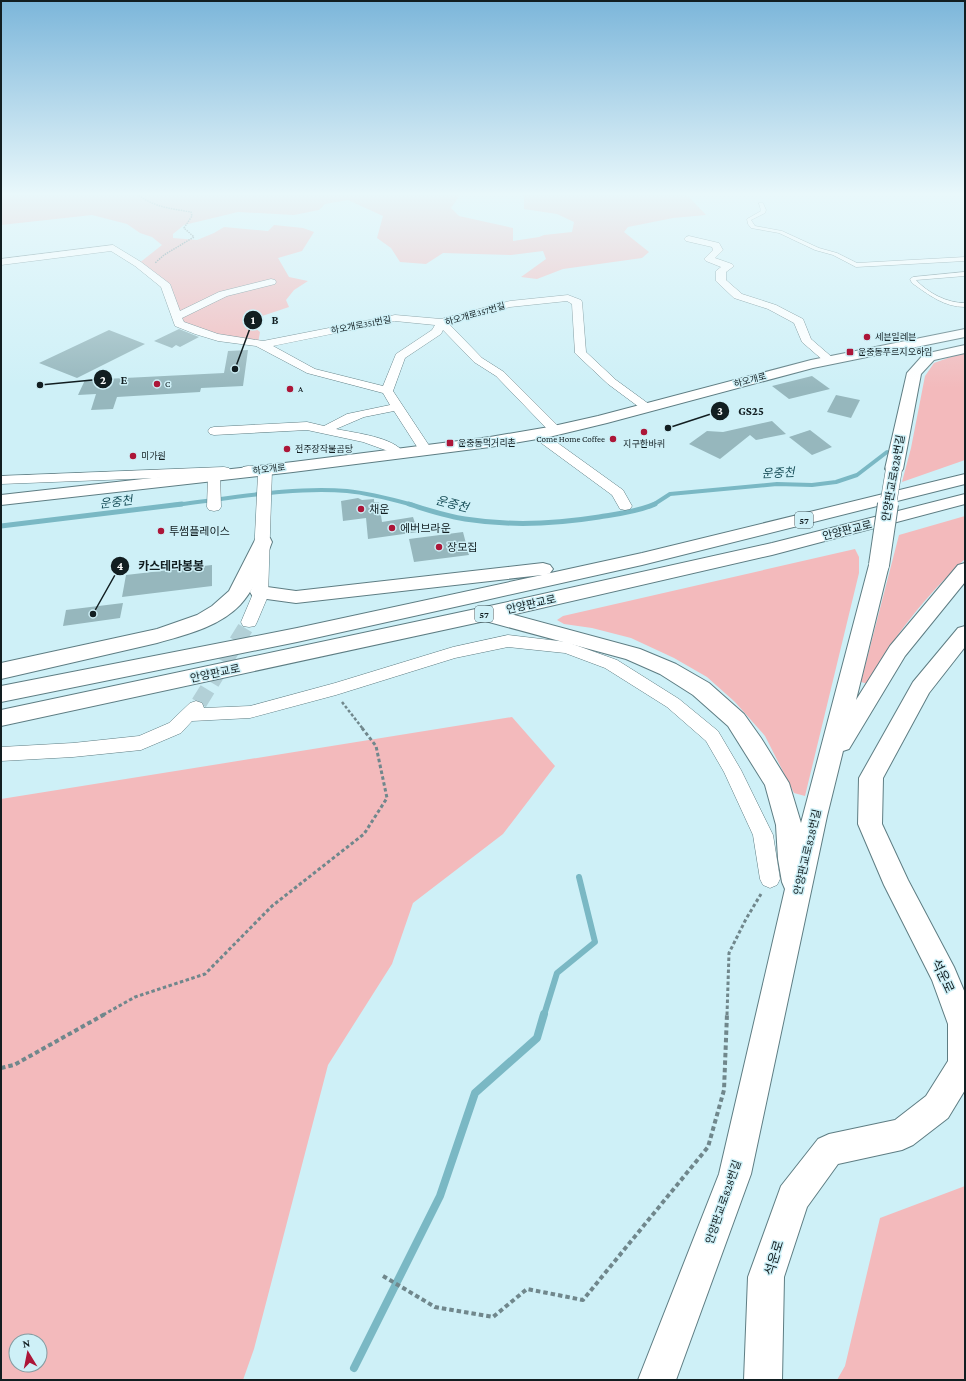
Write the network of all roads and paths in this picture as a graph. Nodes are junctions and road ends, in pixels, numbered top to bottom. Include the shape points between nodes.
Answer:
1 (21, 259) edge
2 (131, 259) edge
3 (158, 259) edge
4 (710, 259) edge
5 (846, 259) edge
6 (964, 260) edge
7 (1, 262) edge
8 (156, 267) dead end
9 (965, 274) edge
10 (271, 282) dead end
11 (965, 305) edge
12 (177, 317) junction
13 (441, 322) junction
14 (965, 333) edge
15 (262, 345) junction
16 (965, 349) edge
17 (829, 360) junction
18 (387, 391) junction
19 (398, 407) junction
20 (648, 407) junction
21 (326, 430) junction
22 (555, 430) junction
23 (214, 431) dead end
24 (537, 434) junction
25 (426, 450) junction
26 (398, 453) junction
27 (265, 470) junction
28 (214, 476) junction
29 (1, 480) edge
30 (20, 480) junction
31 (965, 480) edge
32 (965, 499) edge
33 (8, 500) edge
34 (214, 501) dead end
35 (625, 506) dead end
36 (263, 542) junction
37 (642, 559) junction
38 (965, 569) edge
39 (260, 592) junction
40 (485, 614) junction
41 (249, 622) tunnel mouth
42 (965, 633) edge
43 (1, 671) edge
44 (336, 689) junction
45 (1, 694) edge
46 (1, 718) edge
47 (1, 754) edge
48 (830, 761) junction
49 (770, 879) joint
50 (797, 897) junction
51 (1, 1068) edge
52 (383, 1276) dead end
53 (657, 1380) edge
54 (763, 1380) edge

1 - 7 street, 하오개로351번길
2 - 12 street, 하오개로351번길 via 166,286
3 - 8 path
4 - 17 street via 729,266 721,271 721,281 738,296 772,307 799,321 806,340
5 - 6 lane via 856,264
9 - 11 lane via 913,279 942,302 955,306
10 - 12 street via 223,294
12 - 15 street, 하오개로351번길 via 179,324 196,332
13 - 15 street, 하오개로351번길 via 395,318
13 - 18 street via 437,332 400,356
13 - 20 street, 하오개로357번길 via 510,304 568,298 577,302 581,352 612,382
13 - 22 street, 하오개로357번길 via 478,360 500,374
14 - 17 street, 하오개로
15 - 18 street, 하오개로351번길 via 311,371
16 - 48 street, 안양판교로828번길, bridge via 929,357 914,373 894,469 879,565
17 - 20 street, 하오개로
18 - 19 street
19 - 21 street via 342,419
19 - 25 street
20 - 22 street, 하오개로
21 - 23 street via 297,426
21 - 26 street via 385,445
22 - 24 street, 하오개로
24 - 25 street, 하오개로
24 - 35 street via 618,493
25 - 26 street, 하오개로
26 - 27 street, 하오개로
27 - 28 street, 하오개로
27 - 30 street
27 - 36 street
28 - 33 street, 하오개로
28 - 34 street
29 - 30 street
30 - 33 street
31 - 37 street, 안양판교로 / 57
32 - 40 street, 안양판교로 / 57 via 772,549
36 - 39 street
36 - 43 street via 251,570 232,600 206,620 154,636
37 - 39 street via 468,576 296,597
37 - 45 street, 안양판교로 / 57 via 296,635
38 - 48 street via 897,651
39 - 41 street
40 - 46 street, 안양판교로 / 57
40 - 50 street via 633,654 668,669 707,694 736,720 777,783 789,825
42 - 54 street, 석운로 via 921,688 871,778 870,824 897,885 944,976 963,1024 963,1065 937,1107 902,1134 829,1150 793,1198 766,1277
44 - 47 street via 250,712 194,709 176,728 141,744
44 - 49 street via 453,653 508,641 567,648 611,664 673,703 712,736 732,770 763,835
44 - 51 path via 343,704 376,746 387,798 364,834 272,906 205,974 135,997 14,1065
48 - 50 street, 안양판교로828번길
49 - 52 path via 729,953 724,1090 708,1147 583,1300 528,1289 493,1317 435,1307
50 - 53 street, 안양판교로828번길 via 735,1174

